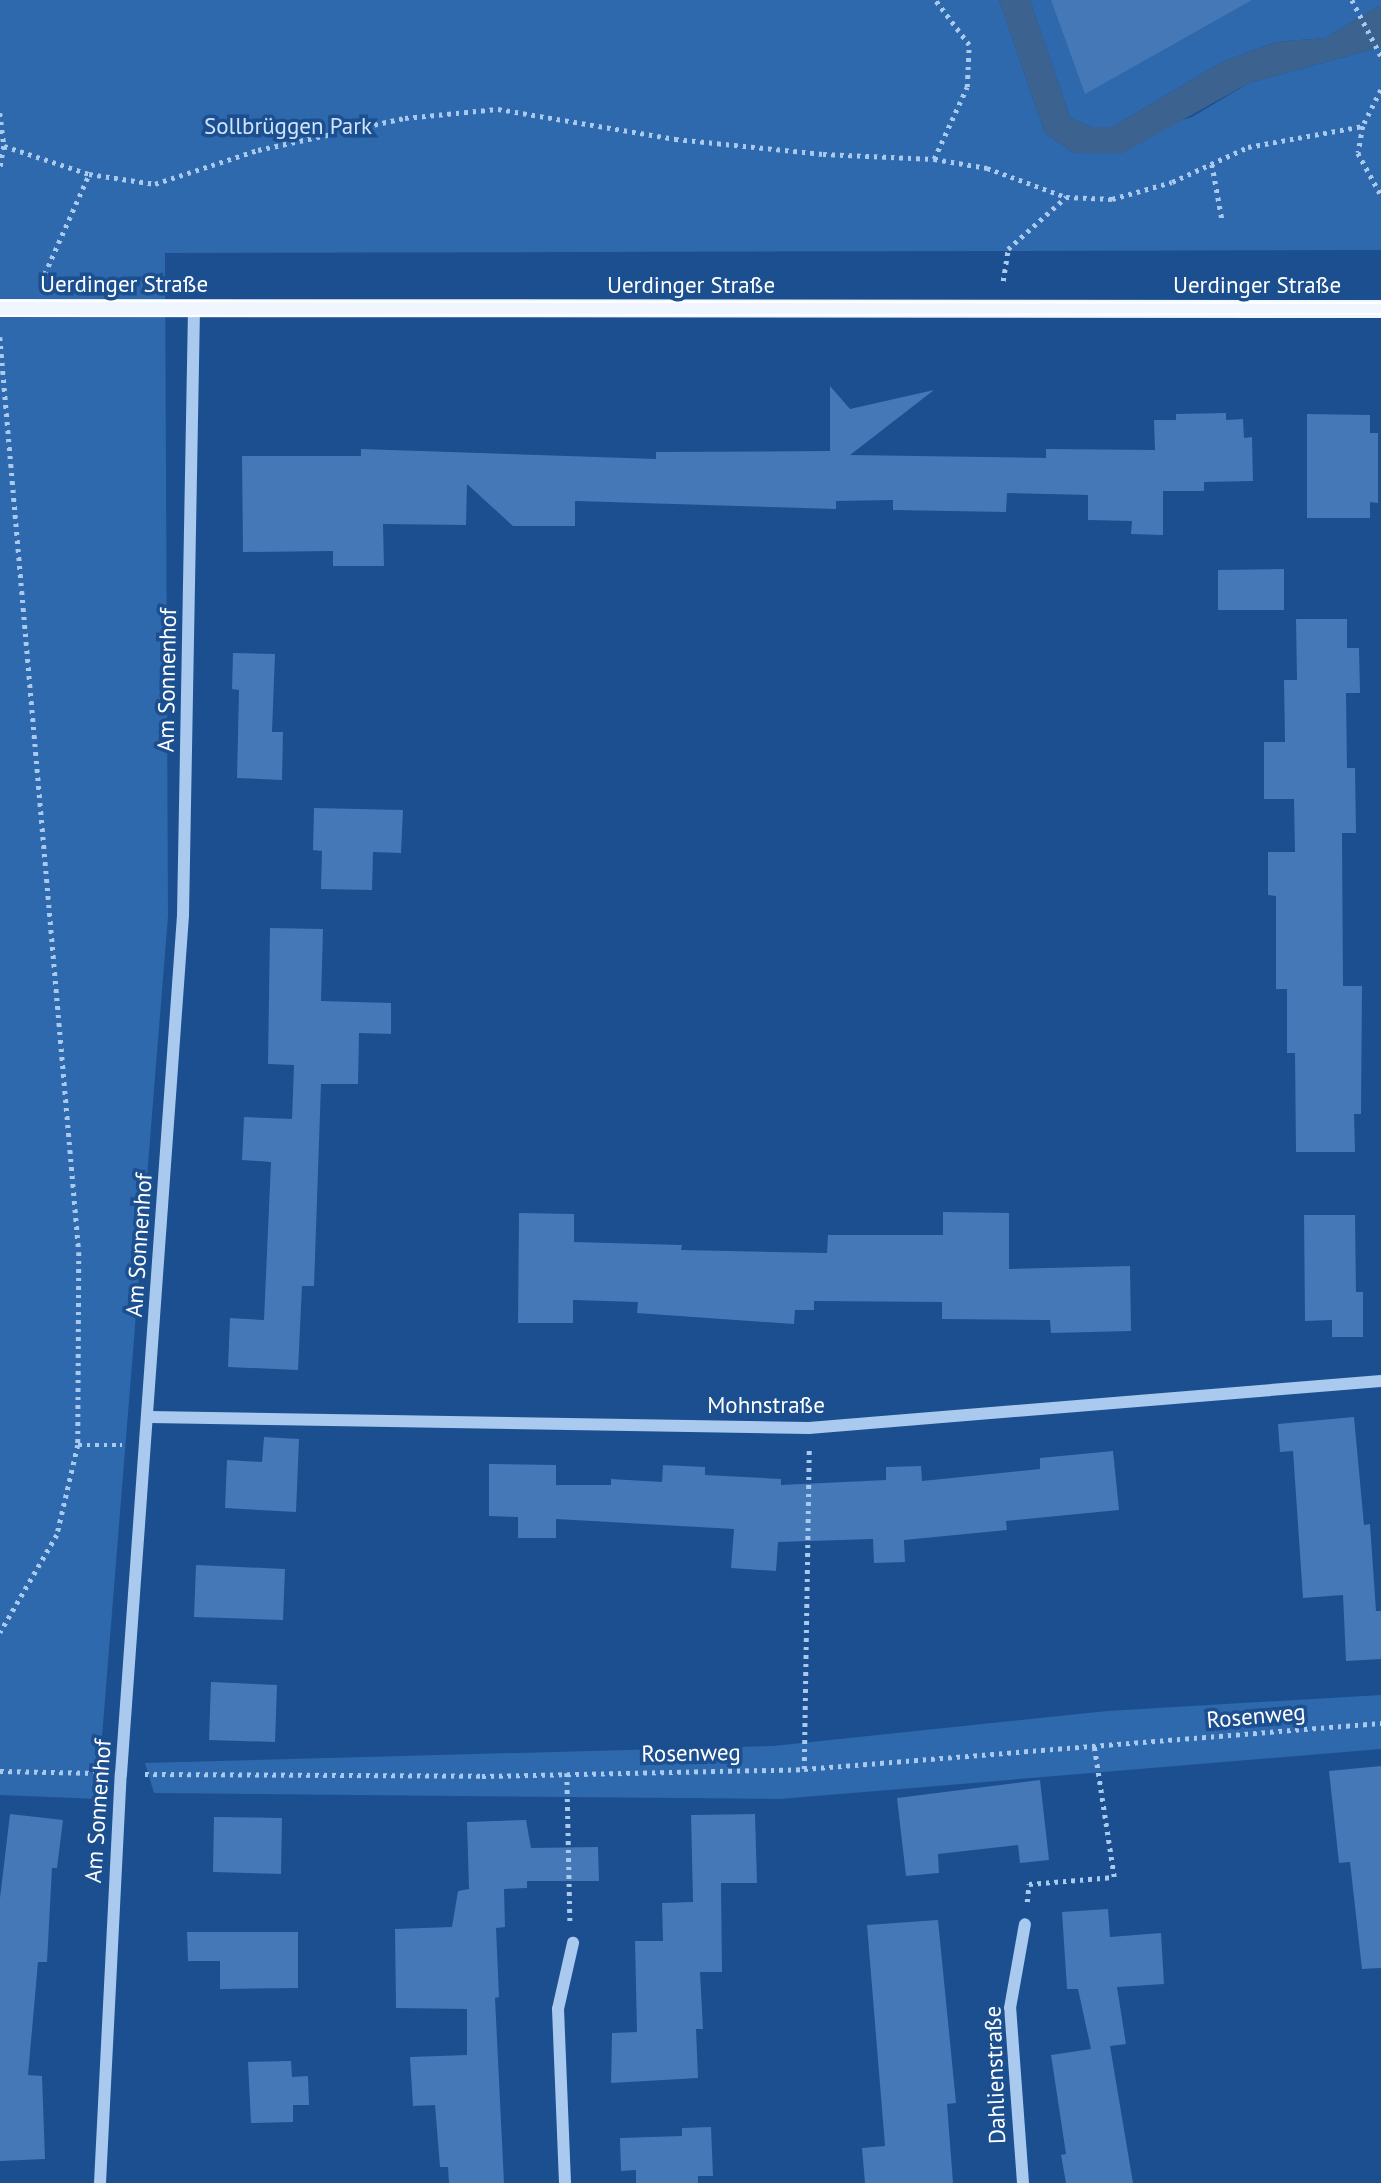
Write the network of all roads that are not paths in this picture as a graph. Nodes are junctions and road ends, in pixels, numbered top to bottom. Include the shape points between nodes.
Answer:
1 (0, 309) edge
2 (194, 309) junction
3 (1381, 309) edge
4 (1381, 1381) edge
5 (149, 1417) junction
6 (1025, 1924) road end
7 (573, 1943) road end
8 (100, 2183) edge
9 (565, 2183) edge
10 (1023, 2183) edge

1 - 2 main road, Uerdinger Straße
2 - 3 main road, Uerdinger Straße
2 - 5 street, Am Sonnenhof via 183,915
4 - 5 street, Mohnstraße via 809,1428
5 - 8 street, Am Sonnenhof via 121,1774
6 - 10 street, Dahlienstraße via 1010,2008
7 - 9 street via 558,2009

